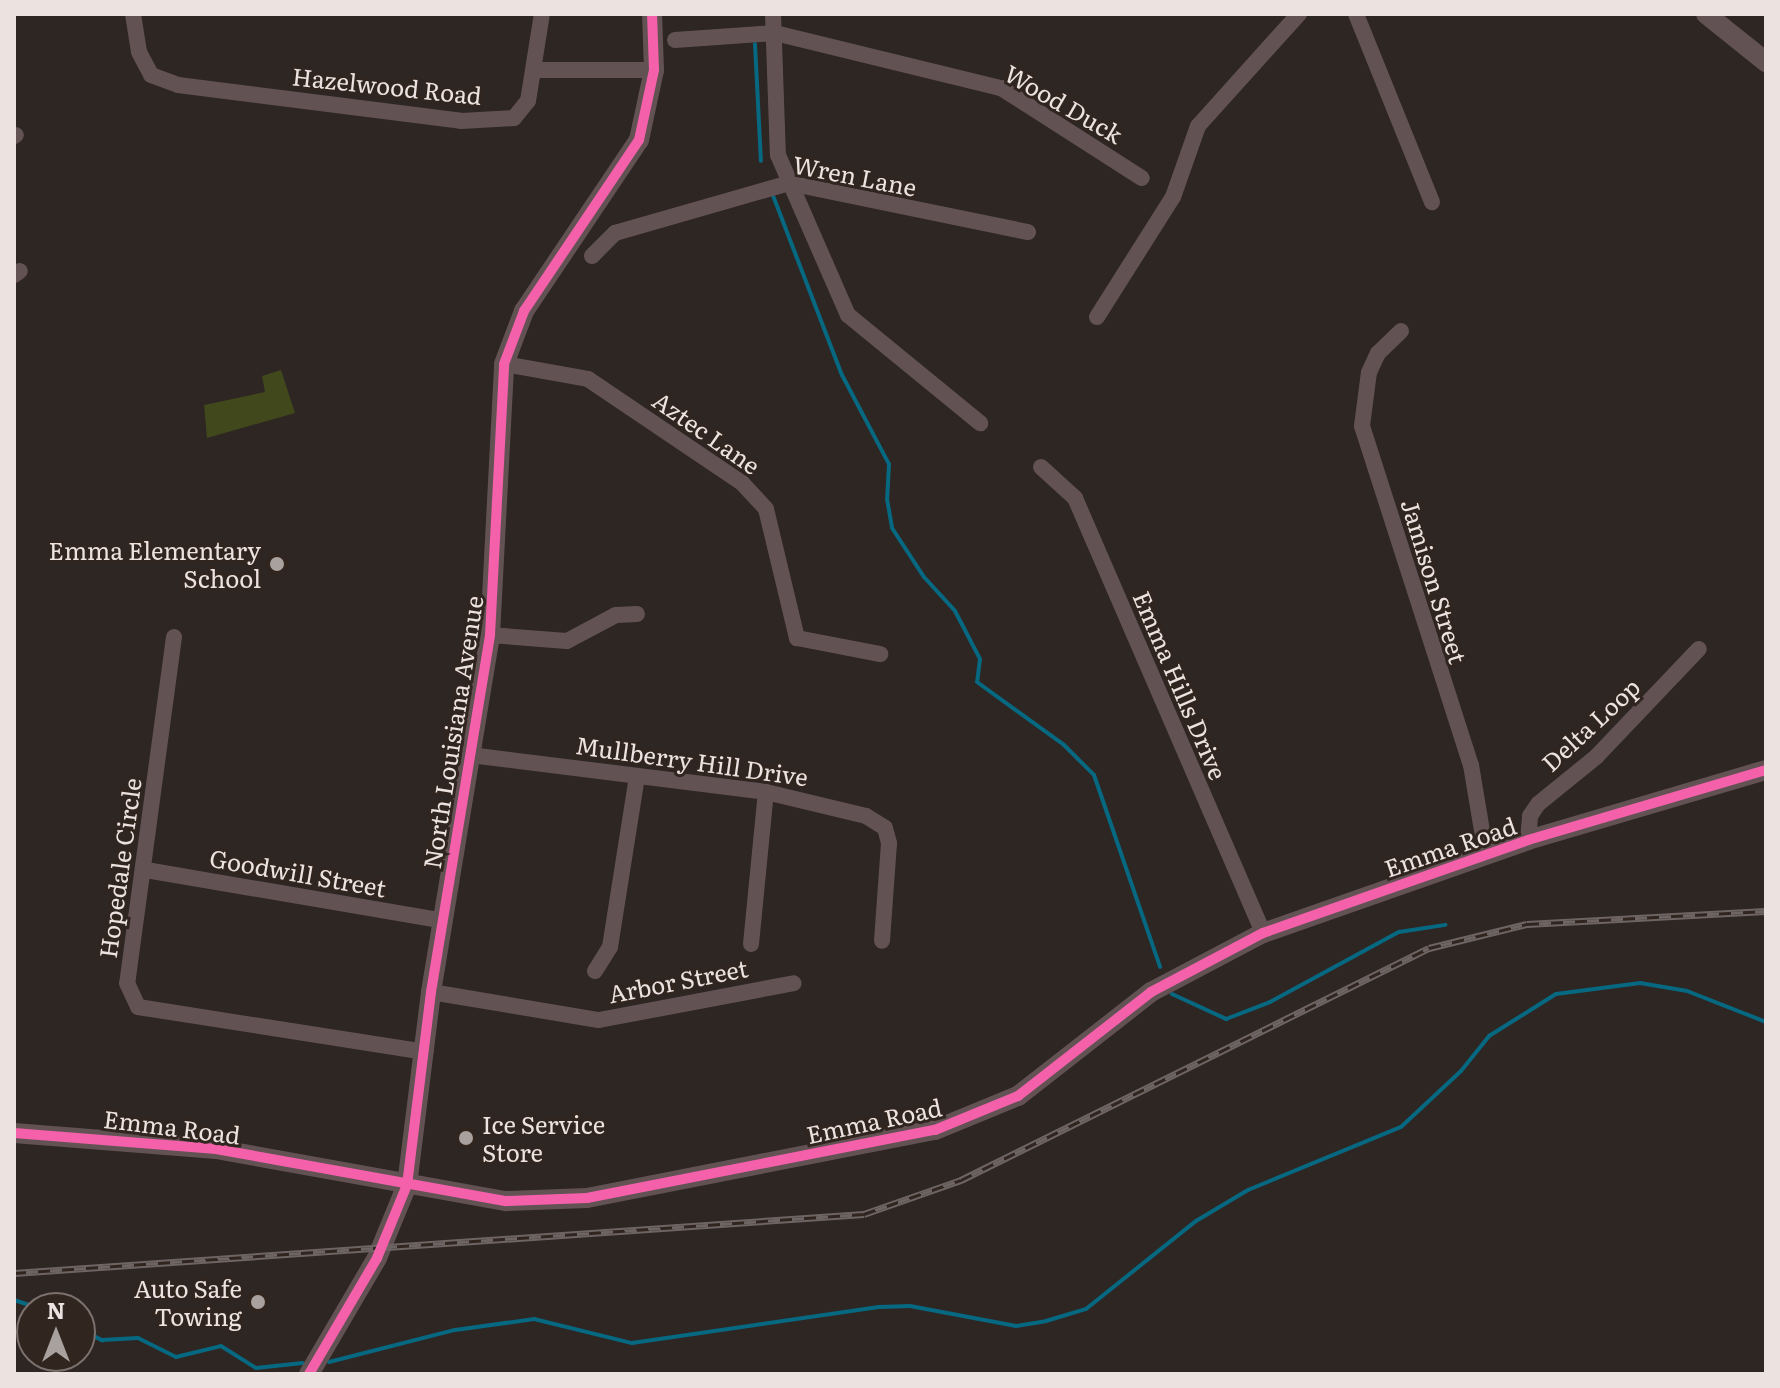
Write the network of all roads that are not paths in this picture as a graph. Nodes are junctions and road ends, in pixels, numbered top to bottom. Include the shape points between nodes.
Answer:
1 (133, 14) edge
2 (542, 14) edge
3 (652, 14) edge
4 (773, 14) edge
5 (1299, 14) edge
6 (1356, 14) edge
7 (1706, 14) edge
8 (775, 33) junction
9 (675, 40) dead end
10 (1766, 62) edge
11 (537, 70) junction
12 (654, 70) junction
13 (1142, 178) dead end
14 (789, 183) junction
15 (1432, 202) dead end
16 (1028, 232) dead end
17 (592, 256) dead end
18 (1097, 317) dead end
19 (1401, 331) dead end
20 (504, 364) junction
21 (980, 423) dead end
22 (1041, 467) dead end
23 (637, 614) dead end
24 (490, 635) junction
25 (174, 637) dead end
26 (1699, 649) dead end
27 (880, 654) dead end
28 (470, 755) junction
29 (1766, 770) edge
30 (637, 777) junction
31 (766, 792) junction
32 (1528, 840) junction
33 (1486, 855) junction
34 (146, 870) junction
35 (443, 921) junction
36 (1263, 933) junction
37 (882, 941) dead end
38 (751, 944) dead end
39 (595, 971) dead end
40 (794, 983) dead end
41 (431, 992) junction
42 (425, 1052) junction
43 (14, 1133) edge
44 (407, 1185) junction
45 (309, 1374) edge

1 - 11 street, Hazelwood Road via 139,52 151,75 178,85 461,121 514,118 528,101
2 - 11 street
3 - 12 street, North Louisiana Avenue
4 - 8 street
5 - 18 street via 1198,126 1173,197
6 - 15 street
7 - 10 street
8 - 9 street, Wood Duck
8 - 13 street, Wood Duck via 1001,88
8 - 14 street via 778,155
11 - 12 street
12 - 20 street, North Louisiana Avenue via 639,140 524,311
14 - 16 street, Wren Lane
14 - 17 street, Wren Lane via 615,233
14 - 21 street via 848,315
19 - 33 street, Jamison Street via 1378,353 1369,372 1362,426 1471,765
20 - 24 street, North Louisiana Avenue
20 - 27 street, Aztec Lane via 588,379 742,483 766,509 797,638
22 - 36 street, Emma Hills Drive via 1075,498
23 - 24 street via 616,615 567,641
24 - 28 street, North Louisiana Avenue
25 - 34 street, Hopedale Circle
26 - 32 street, Delta Loop via 1596,757 1538,804 1530,816
28 - 30 street, Mullberry Hill Drive
28 - 35 street, North Louisiana Avenue
29 - 32 street, Emma Road
30 - 31 street, Mullberry Hill Drive
30 - 39 street via 610,947
31 - 37 street, Mullberry Hill Drive via 866,816 885,828 889,843
31 - 38 street
32 - 33 street, Emma Road
33 - 36 street, Emma Road
34 - 35 street, Goodwill Street
34 - 42 street, Hopedale Circle via 127,983 138,1007
35 - 41 street, North Louisiana Avenue
36 - 44 street, Emma Road via 1151,992 1018,1096 935,1130 587,1198 506,1201
40 - 41 street, Arbor Street via 599,1020
41 - 42 street, North Louisiana Avenue
42 - 44 street, North Louisiana Avenue
43 - 44 street, Emma Road via 216,1149
44 - 45 street, North Louisiana Avenue via 377,1258

